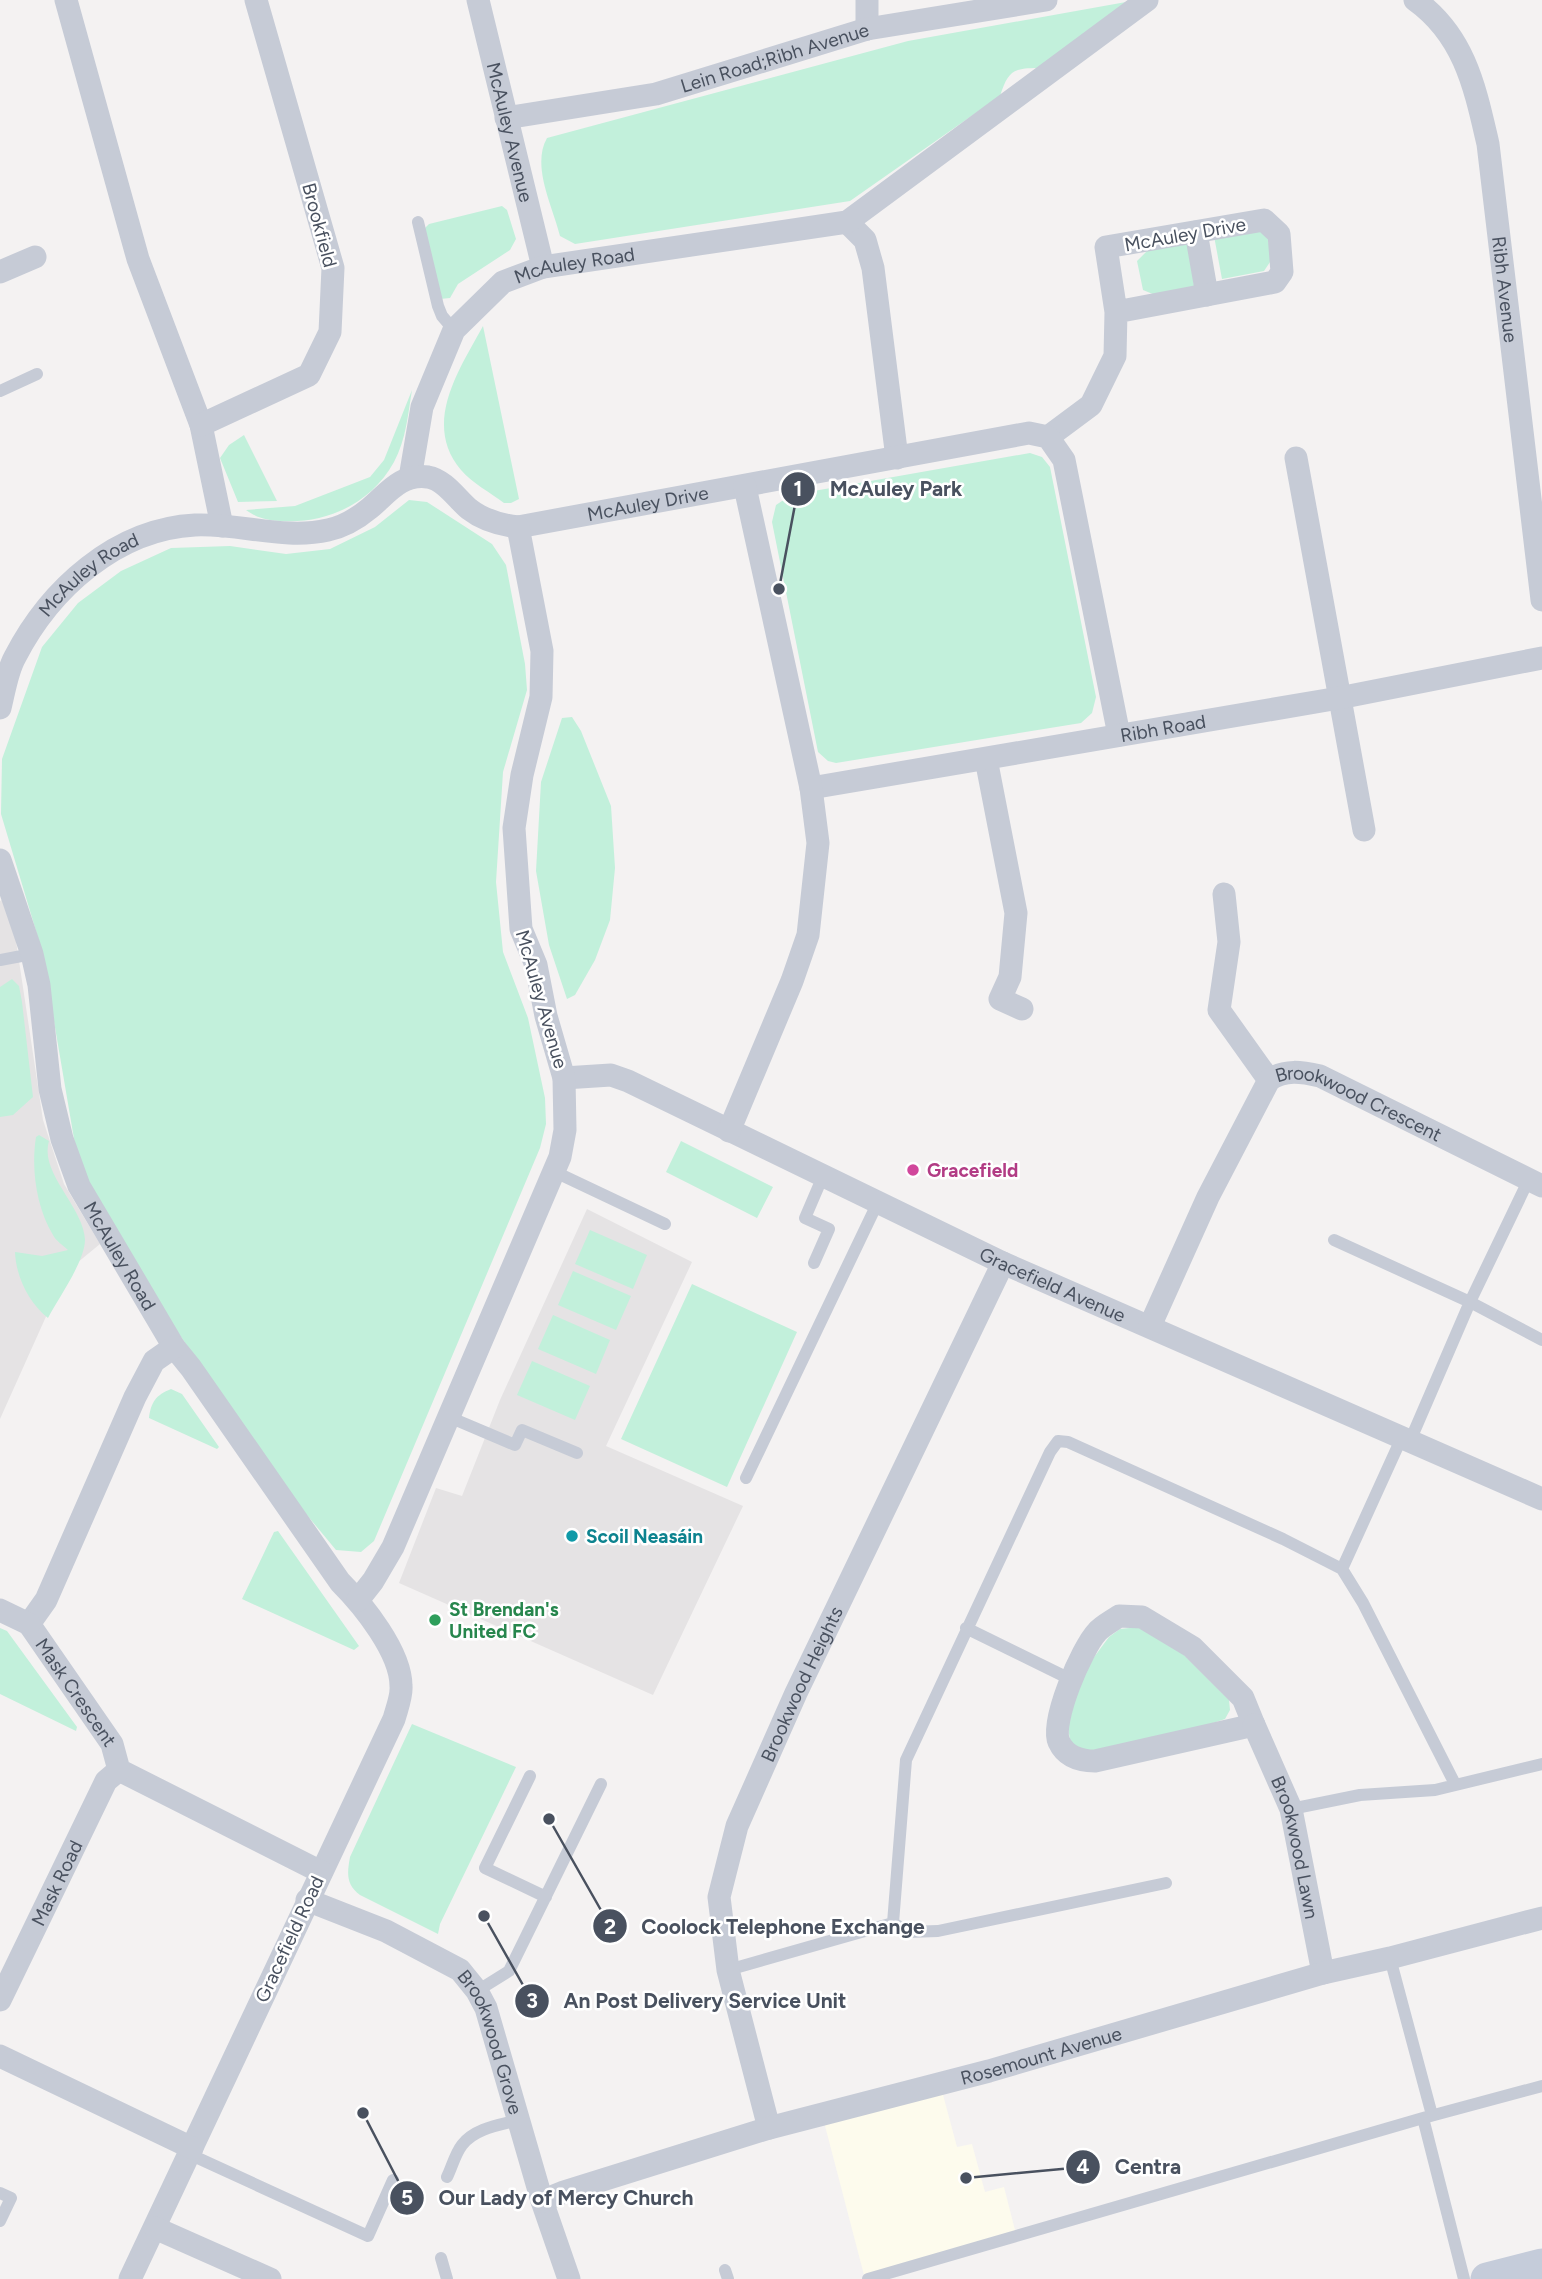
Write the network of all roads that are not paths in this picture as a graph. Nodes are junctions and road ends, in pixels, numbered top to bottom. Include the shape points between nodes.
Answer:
1 (66, 0) edge
2 (256, 0) edge
3 (478, 0) edge
4 (867, 0) edge
5 (1046, 0) edge
6 (1147, 0) edge
7 (1415, 0) edge
8 (867, 29) junction
9 (506, 118) junction
10 (418, 222) dead end
11 (847, 222) junction
12 (1196, 232) junction
13 (35, 257) dead end
14 (542, 267) junction
15 (0, 272) edge
16 (1207, 295) junction
17 (1116, 312) junction
18 (454, 330) junction
19 (37, 374) dead end
20 (0, 391) edge
21 (201, 425) junction
22 (1048, 437) junction
23 (897, 458) junction
24 (1296, 458) dead end
25 (410, 478) junction
26 (745, 486) junction
27 (222, 526) junction
28 (518, 527) junction
29 (1542, 600) edge
30 (7, 653) edge
31 (1542, 658) edge
32 (1339, 698) junction
33 (0, 708) edge
34 (1119, 735) junction
35 (986, 759) junction
36 (811, 788) junction
37 (1364, 830) dead end
38 (0, 860) edge
39 (1224, 894) dead end
40 (32, 954) junction
41 (0, 960) edge
42 (1022, 1009) dead end
43 (564, 1078) junction
44 (1269, 1080) junction
45 (729, 1131) junction
46 (554, 1171) junction
47 (823, 1176) junction
48 (1536, 1182) edge
49 (877, 1202) junction
50 (665, 1224) dead end
51 (1334, 1240) dead end
52 (814, 1263) dead end
53 (1003, 1263) junction
54 (1470, 1302) junction
55 (1150, 1326) junction
56 (1542, 1340) edge
57 (174, 1347) junction
58 (449, 1417) junction
59 (1406, 1439) junction
60 (577, 1452) dead end
61 (746, 1478) dead end
62 (1542, 1499) edge
63 (1342, 1569) junction
64 (358, 1600) junction
65 (0, 1610) edge
66 (29, 1624) junction
67 (966, 1629) junction
68 (1072, 1680) junction
69 (1254, 1725) junction
70 (1542, 1763) edge
71 (118, 1770) junction
72 (530, 1776) dead end
73 (601, 1784) dead end
74 (1455, 1784) junction
75 (1291, 1810) junction
76 (321, 1872) junction
77 (1166, 1883) dead end
78 (546, 1897) junction
79 (307, 1900) junction
80 (1542, 1917) edge
81 (893, 1923) junction
82 (1390, 1958) junction
83 (728, 1970) junction
84 (1322, 1973) junction
85 (477, 1992) junction
86 (0, 2000) edge
87 (0, 2056) edge
88 (1542, 2087) edge
89 (1428, 2117) junction
90 (519, 2120) junction
91 (769, 2128) junction
92 (190, 2151) junction
93 (447, 2177) dead end
94 (393, 2180) dead end
95 (0, 2193) edge
96 (542, 2202) junction
97 (0, 2221) edge
98 (155, 2228) junction
99 (441, 2258) dead end
100 (1542, 2265) edge
101 (130, 2279) edge
102 (270, 2279) edge
103 (447, 2279) edge
104 (569, 2279) edge
105 (868, 2279) edge
106 (1464, 2279) edge
107 (1487, 2279) edge

1 - 21 street via 138,259
2 - 21 street, Brookfield via 333,268 330,332 309,375
3 - 9 street, McAuley Avenue
4 - 8 street
5 - 8 street, Lein Road;Ribh Avenue
6 - 11 street, McAuley Road
7 - 29 street, Ribh Avenue via 1454,39 1475,88 1488,144
8 - 9 street, Lein Road;Ribh Avenue via 656,94
9 - 14 street, McAuley Avenue
10 - 18 lane via 438,306
11 - 14 street, McAuley Road
11 - 23 street via 865,240 873,268
12 - 16 street
12 - 16 street, McAuley Drive via 1264,220 1279,234 1282,272 1275,282
12 - 17 street, McAuley Drive via 1106,247
13 - 15 street
14 - 18 street, McAuley Road via 503,282
16 - 17 street, McAuley Drive
17 - 22 street, McAuley Drive via 1115,356 1091,405
18 - 25 street, McAuley Road via 422,407
19 - 20 lane
21 - 27 street
22 - 23 street, McAuley Drive via 1030,433
22 - 34 street via 1064,460
23 - 26 street, McAuley Drive
24 - 32 street
25 - 27 street, McAuley Road via 393,485 350,522 329,530 276,532
25 - 28 street, McAuley Drive via 429,477 469,509 499,524
26 - 28 street, McAuley Drive
26 - 36 street
27 - 30 street, McAuley Road via 158,531 97,559 69,583
28 - 43 street, McAuley Avenue via 542,651 541,697 514,828 521,929 536,965 545,1016
30 - 33 street, McAuley Road
31 - 32 street, Ribh Road
32 - 34 street, Ribh Road
32 - 37 street
34 - 35 street, Ribh Road
35 - 36 street, Ribh Road
35 - 42 street via 1016,914 1010,976 1000,999
36 - 45 street via 818,843 808,935
38 - 40 street, McAuley Road
39 - 44 street via 1228,942 1219,1010
40 - 41 lane
40 - 57 street, McAuley Road via 62,1139 79,1186
43 - 45 street, Gracefield Avenue via 611,1074
43 - 46 street, McAuley Avenue via 565,1130
44 - 48 street, Brookwood Crescent via 1298,1071 1320,1076
44 - 55 street, Brookwood Crescent via 1208,1197
45 - 47 street, Gracefield Avenue
46 - 50 lane
46 - 58 street, McAuley Avenue
47 - 49 street, Gracefield Avenue
47 - 52 lane via 805,1218 829,1230
48 - 54 lane
49 - 53 street, Gracefield Avenue
49 - 61 lane
51 - 54 lane
53 - 55 street, Gracefield Avenue
53 - 83 street, Brookwood Heights via 737,1826 719,1897
54 - 56 lane
54 - 59 lane
55 - 59 street, Gracefield Avenue
57 - 64 street, McAuley Road
57 - 66 street, Mask Crescent via 154,1361 135,1397 46,1600
58 - 60 lane via 515,1445 522,1430
58 - 64 street, McAuley Avenue via 393,1548
59 - 62 street, Gracefield Avenue
59 - 63 lane
63 - 67 lane via 1069,1442 1058,1441
63 - 74 lane
64 - 76 street, Gracefield Road via 397,1662 402,1686 394,1718
65 - 66 street
66 - 71 street, Mask Crescent via 112,1744
67 - 68 lane
67 - 81 lane via 906,1760
68 - 69 street, Brookwood Lawn via 1097,1631 1119,1616 1142,1617 1192,1647 1242,1698
68 - 69 street, Brookwood Lawn via 1058,1720 1058,1741 1071,1757 1082,1761
69 - 75 street, Brookwood Lawn
70 - 74 lane
71 - 76 street, Mask Crescent
71 - 86 street, Mask Road via 106,1781
72 - 78 lane via 485,1868
73 - 78 lane
74 - 75 lane
75 - 84 street, Brookwood Lawn
76 - 79 street, Gracefield Road
77 - 81 lane via 938,1931 908,1932
78 - 85 lane via 509,1971
79 - 85 street, Brookwood Grove via 425,1950 460,1970
79 - 92 street, Gracefield Road
80 - 82 street, Rosemount Avenue
81 - 83 lane
82 - 84 street, Rosemount Avenue
82 - 89 lane
83 - 91 street, Brookwood Heights
84 - 91 street, Rosemount Avenue via 989,2071
85 - 90 street, Brookwood Grove via 486,2008
87 - 92 street
88 - 89 lane
89 - 105 lane
89 - 106 lane
90 - 93 lane via 472,2136 462,2145
90 - 96 street, Brookwood Grove
91 - 96 street, Rosemount Avenue
92 - 94 lane via 368,2236
92 - 98 street, Gracefield Road
95 - 97 lane via 11,2198
96 - 104 street, Brookwood Grove
98 - 101 street, Gracefield Road
98 - 102 street
99 - 103 lane
100 - 107 main road

